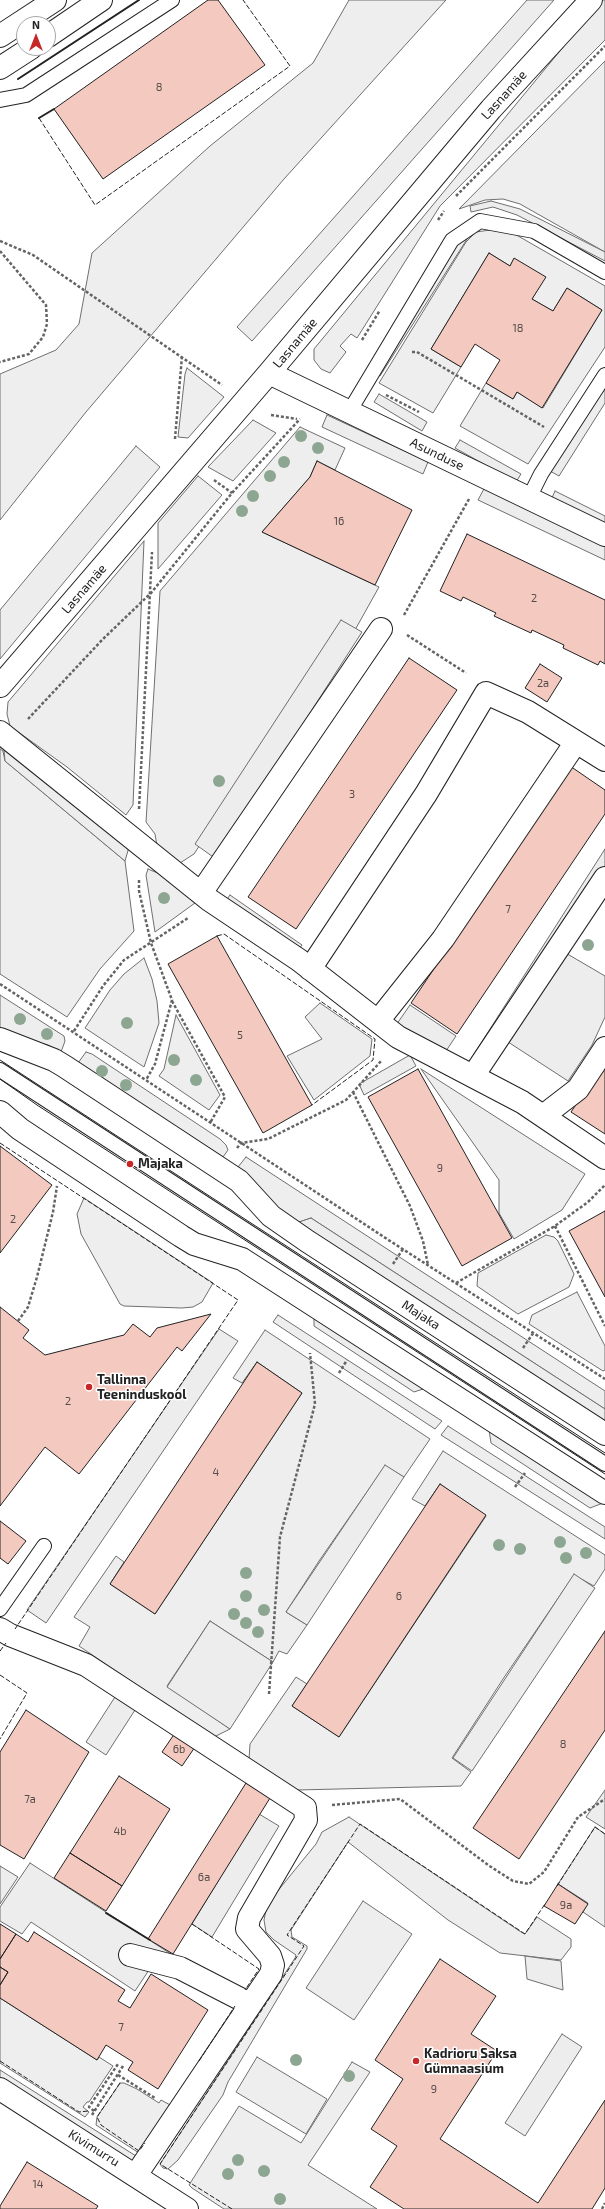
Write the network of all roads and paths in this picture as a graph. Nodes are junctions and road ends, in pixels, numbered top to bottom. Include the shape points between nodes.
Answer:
1 (55, 0) edge
2 (102, 0) edge
3 (172, 0) edge
4 (591, 0) edge
5 (56, 31) edge
6 (0, 36) edge
7 (605, 46) edge
8 (18, 56) edge
9 (0, 68) edge
10 (0, 100) edge
11 (453, 200) dead end
12 (447, 205) dead end
13 (435, 225) dead end
14 (0, 241) edge
15 (0, 251) edge
16 (605, 272) edge
17 (384, 304) dead end
18 (360, 344) dead end
19 (383, 354) junction
20 (182, 355) junction
21 (0, 362) edge
22 (269, 373) junction
23 (605, 375) edge
24 (365, 385) junction
25 (229, 389) dead end
26 (349, 412) junction
27 (424, 415) dead end
28 (301, 419) dead end
29 (564, 438) junction
30 (174, 441) dead end
31 (529, 498) junction
32 (469, 499) dead end
33 (605, 535) edge
34 (389, 629) junction
35 (0, 686) edge
36 (486, 693) junction
37 (5, 735) edge
38 (576, 742) junction
39 (605, 760) edge
40 (605, 878) edge
41 (204, 896) junction
42 (310, 969) junction
43 (0, 984) edge
44 (172, 1000) dead end
45 (378, 1021) junction
46 (74, 1031) junction
47 (0, 1039) edge
48 (605, 1048) edge
49 (384, 1058) dead end
50 (0, 1070) edge
51 (473, 1076) junction
52 (353, 1092) junction
53 (0, 1112) edge
54 (543, 1116) junction
55 (210, 1123) junction
56 (241, 1143) junction
57 (605, 1158) edge
58 (57, 1181) dead end
59 (605, 1184) edge
60 (555, 1226) junction
61 (404, 1249) junction
62 (428, 1265) junction
63 (390, 1269) dead end
64 (456, 1283) junction
65 (18, 1321) dead end
66 (605, 1326) edge
67 (534, 1332) junction
68 (310, 1353) dead end
69 (520, 1353) dead end
70 (350, 1355) dead end
71 (339, 1372) dead end
72 (605, 1379) edge
73 (605, 1434) edge
74 (605, 1464) edge
75 (528, 1470) dead end
76 (515, 1487) dead end
77 (605, 1493) edge
78 (44, 1546) dead end
79 (0, 1608) edge
80 (0, 1629) edge
81 (269, 1694) dead end
82 (605, 1799) edge
83 (305, 1808) junction
84 (130, 1955) dead end
85 (250, 2004) junction
86 (118, 2064) dead end
87 (123, 2066) dead end
88 (118, 2075) junction
89 (0, 2089) edge
90 (160, 2096) dead end
91 (94, 2111) junction
92 (90, 2117) dead end
93 (136, 2175) junction
94 (605, 2203) edge
95 (187, 2209) edge
96 (602, 2209) edge

1 - 6 street
2 - 5 street
3 - 10 lane via 26,95
4 - 22 street, Lasnamäe via 491,109
7 - 11 path
8 - 9 street
12 - 13 path
14 - 20 path via 33,255
15 - 21 path via 46,305 47,324 43,337 29,354
16 - 19 lane via 534,231 480,221 452,240
17 - 18 path
19 - 24 lane
19 - 29 path via 417,352
20 - 25 path
20 - 30 path
22 - 26 street, Asunduse
22 - 35 street, Lasnamäe
23 - 29 lane
24 - 26 lane
24 - 27 path
26 - 31 street, Asunduse
28 - 37 path via 232,493 151,593
29 - 31 lane
31 - 33 street, Asunduse
32 - 34 path
34 - 36 path via 476,679
34 - 41 street
36 - 38 street via 528,712
36 - 42 street via 426,794
37 - 41 street
38 - 39 street
38 - 45 street via 443,939
40 - 51 street
41 - 42 street
41 - 46 path via 186,920 124,960 91,1003
42 - 45 street
43 - 46 path
44 - 55 path via 225,1097
45 - 51 street via 398,1037
46 - 55 path
47 - 73 street, Majaka via 64,1066 239,1181 271,1216 307,1241
48 - 54 street via 578,1089
49 - 52 path
50 - 74 lane
51 - 54 street
52 - 56 path via 346,1100 268,1139
52 - 62 path via 410,1206 423,1241
53 - 77 street via 20,1130 180,1236 194,1244 242,1259
54 - 57 street
55 - 56 path
56 - 61 path
58 - 65 path via 53,1212 37,1277 28,1307
59 - 60 path via 588,1202
60 - 64 path
60 - 66 path
61 - 62 path
61 - 63 path
62 - 64 path
64 - 67 path
67 - 69 path
67 - 72 path
68 - 81 path via 315,1404 280,1537
70 - 71 path
75 - 76 path
78 - 79 lane
80 - 83 street via 86,1665
82 - 83 path via 578,1817 544,1872 529,1884 513,1881 488,1865 400,1799
83 - 85 street via 306,1820 249,1918 247,1929 270,1956 273,1964 271,1974
84 - 85 street via 180,1968
85 - 93 street
86 - 91 path via 89,2107
87 - 88 path
88 - 90 path via 158,2100
88 - 91 path
89 - 93 street, Kivimurru
91 - 92 path
93 - 95 street, Kivimurru
94 - 96 path

